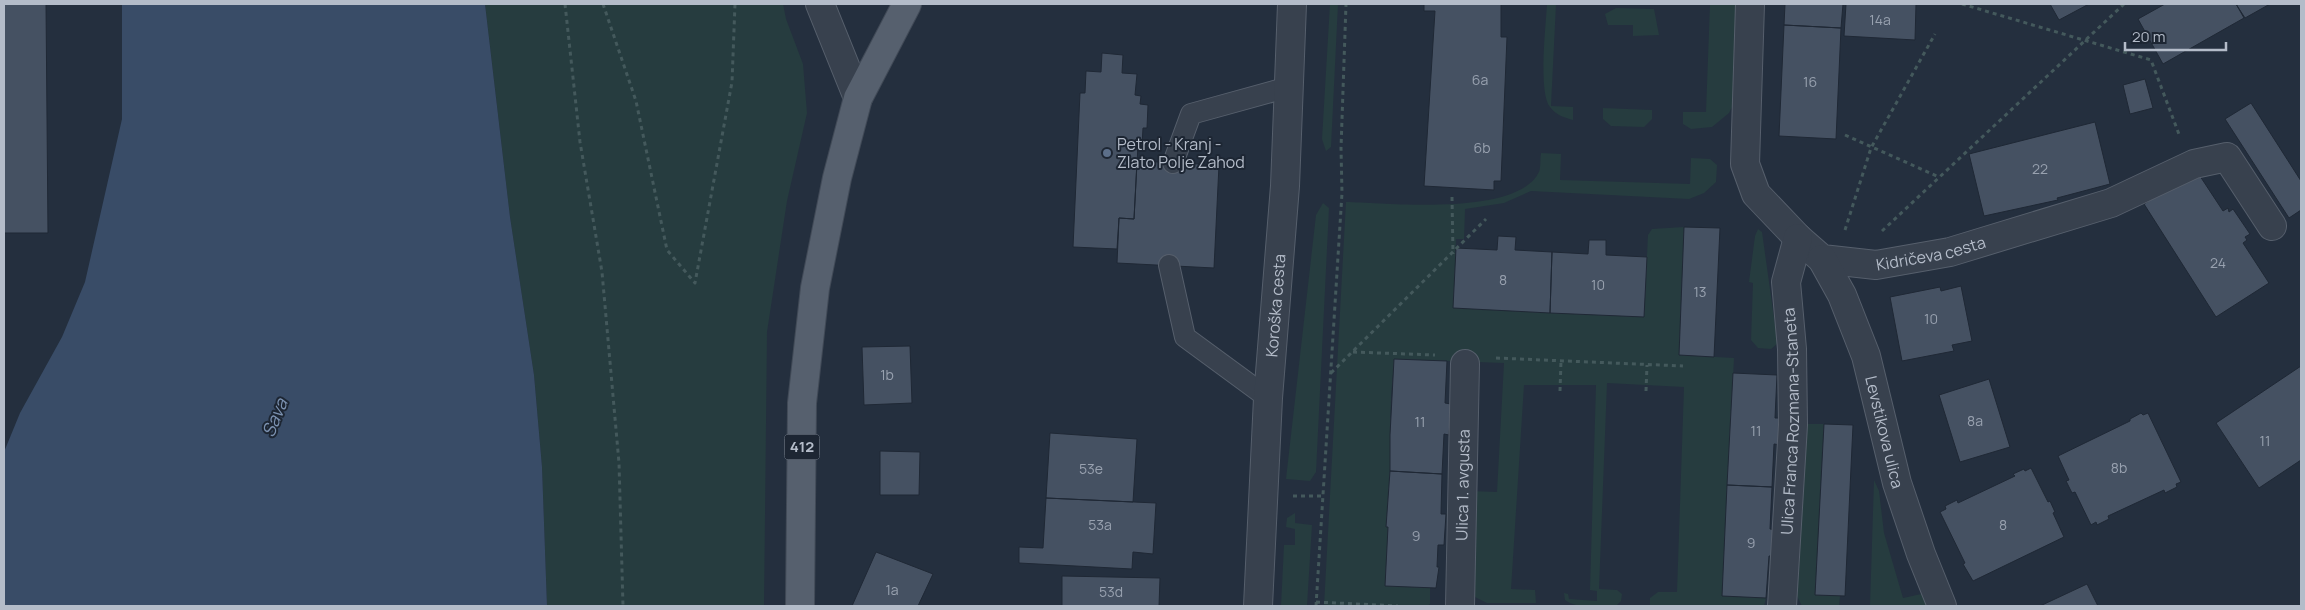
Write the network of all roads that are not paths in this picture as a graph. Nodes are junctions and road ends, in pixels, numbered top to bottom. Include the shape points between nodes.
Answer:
1 (820, 4) edge
2 (908, 4) edge
3 (1292, 4) edge
4 (1750, 4) edge
5 (1289, 87) junction
6 (858, 98) junction
7 (1173, 163) dead end
8 (2272, 226) dead end
9 (1798, 238) junction
10 (1835, 261) junction
11 (1169, 265) dead end
12 (1465, 364) dead end
13 (1268, 398) junction
14 (800, 606) edge
15 (1258, 606) edge
16 (1460, 606) edge
17 (1782, 606) edge
18 (1942, 606) edge

1 - 6 street
2 - 6 main road, 412
3 - 5 street, Koroška cesta
4 - 9 street via 1745,164 1756,194
5 - 7 lane via 1191,114
5 - 13 street, Koroška cesta via 1285,186
6 - 14 main road, 412 via 837,178 814,298 802,403
8 - 10 street, Kidričeva cesta via 2227,157 2190,166 2111,203 1950,252 1876,265
9 - 10 street
9 - 17 street, Ulica Franca Rozmana-Staneta via 1786,282 1792,349 1793,424
10 - 18 street, Levstikova ulica via 1842,295 1866,356 1897,483
11 - 13 lane via 1185,337
12 - 16 street, Ulica 1. avgusta
13 - 15 street, Koroška cesta

